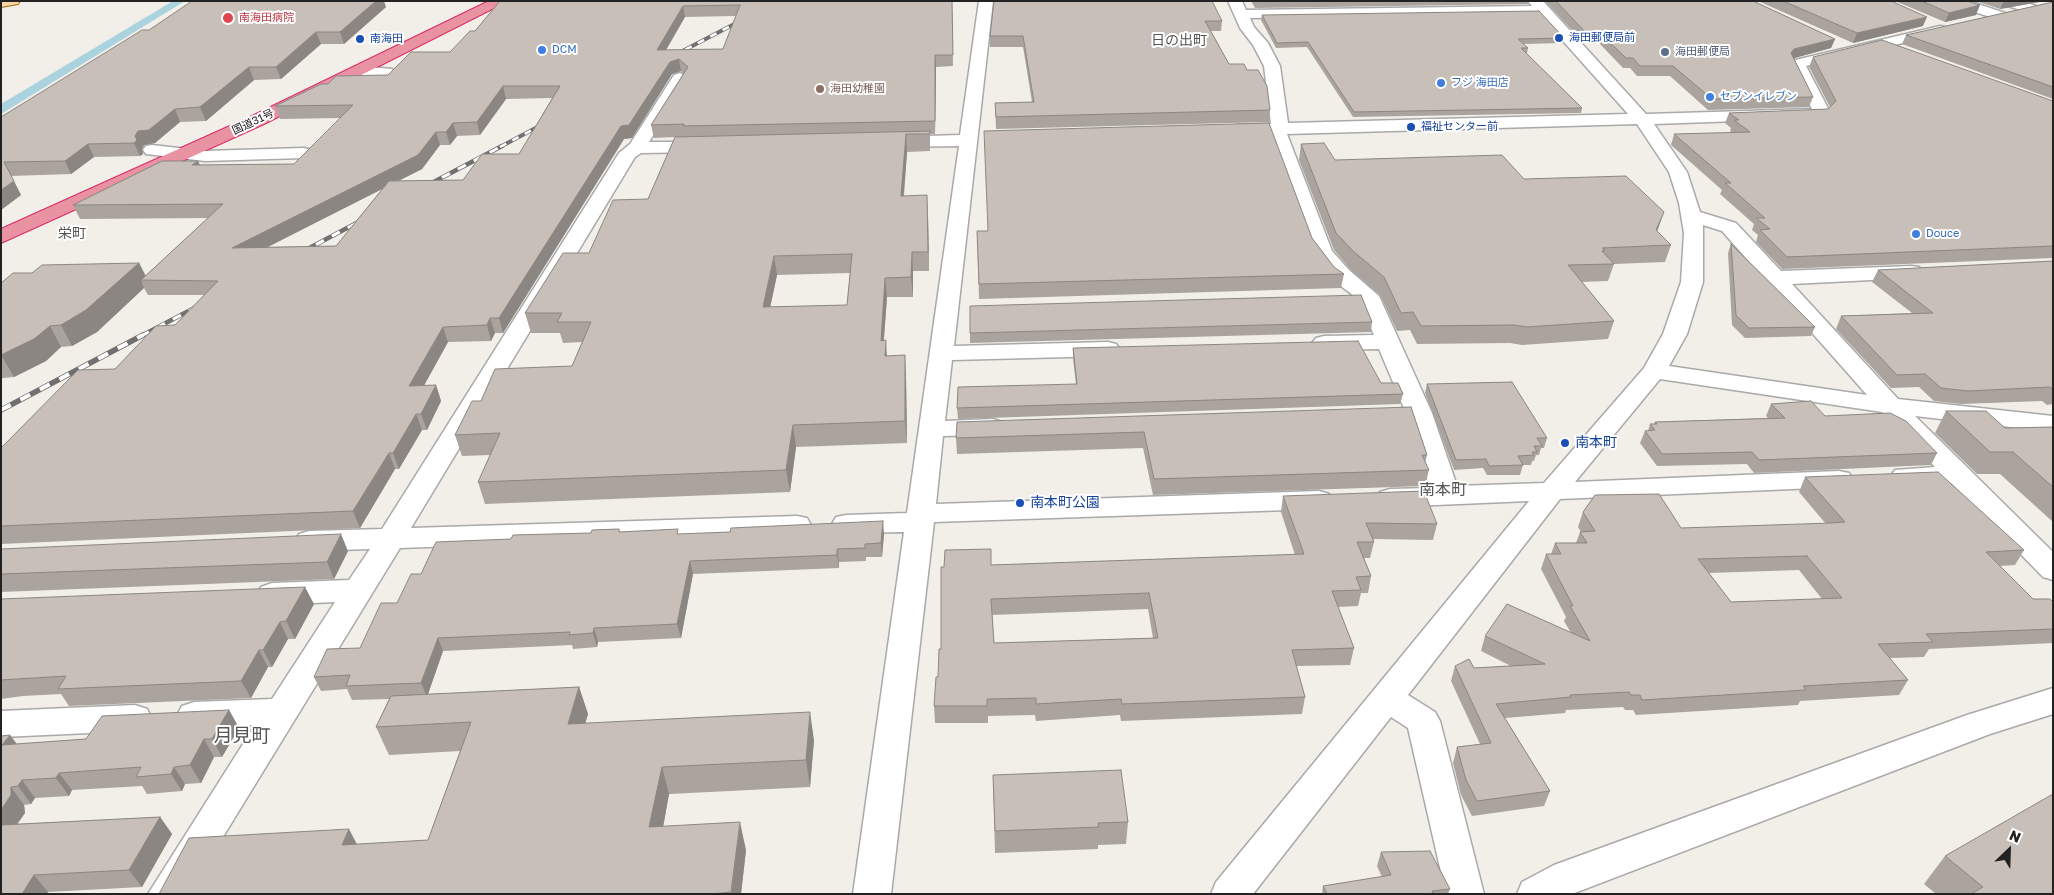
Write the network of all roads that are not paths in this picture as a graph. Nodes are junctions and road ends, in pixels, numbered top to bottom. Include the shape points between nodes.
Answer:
1 (13, 1) edge
2 (486, 1) edge
3 (501, 1) edge
4 (986, 1) edge
5 (1954, 1) edge
6 (2006, 1) edge
7 (1, 3) edge
8 (2046, 5) edge
9 (1539, 6) edge
10 (1238, 8) edge
11 (2031, 9) junction
12 (2000, 16) junction
13 (1920, 18) edge
14 (1973, 22) edge
15 (407, 29) dead end
16 (1835, 42) dead end
17 (1878, 43) junction
18 (1852, 50) junction
19 (1904, 52) edge
20 (359, 71) junction
21 (392, 74) edge
22 (680, 78) edge
23 (305, 82) junction
24 (1642, 120) junction
25 (214, 121) dead end
26 (1280, 128) junction
27 (1221, 131) edge
28 (975, 138) junction
29 (871, 143) edge
30 (734, 146) edge
31 (637, 148) junction
32 (168, 153) junction
33 (303, 153) edge
34 (1691, 215) junction
35 (5, 230) edge
36 (1933, 270) edge
37 (1774, 278) junction
38 (1339, 296) edge
39 (1368, 296) junction
40 (1388, 342) junction
41 (1299, 344) edge
42 (1130, 348) edge
43 (941, 353) junction
44 (1654, 371) junction
45 (1890, 406) junction
46 (1418, 412) junction
47 (1389, 414) edge
48 (2053, 424) edge
49 (1021, 426) edge
50 (932, 429) junction
51 (1959, 474) junction
52 (1553, 490) junction
53 (1447, 496) junction
54 (921, 517) junction
55 (391, 538) junction
56 (284, 542) edge
57 (2053, 570) edge
58 (358, 590) junction
59 (249, 594) edge
60 (1386, 698) junction
61 (2053, 701) edge
62 (282, 710) junction
63 (1, 724) edge
64 (167, 894) edge
65 (872, 894) edge
66 (1230, 894) edge
67 (1465, 894) edge
68 (1536, 894) edge

1 - 7 main road
2 - 23 highway
3 - 20 highway, 国道31号
4 - 28 street
5 - 12 street
6 - 11 street
8 - 11 street
9 - 10 street
9 - 24 street
10 - 26 street via 1272,66
11 - 12 street
12 - 14 street
13 - 17 street via 1951,27
15 - 23 highway
16 - 18 street
17 - 18 street
17 - 19 street
18 - 24 street via 1797,64 1822,112 1817,114
20 - 21 street
20 - 32 highway, 国道31号
22 - 31 street
23 - 32 highway
24 - 26 street
24 - 34 street via 1678,172
25 - 32 highway, 国道31号
26 - 27 street
26 - 39 street via 1278,135 1322,252 1341,275
28 - 29 street
28 - 43 street via 957,308
30 - 31 street
31 - 55 street via 628,153
32 - 33 street
32 - 35 highway
34 - 37 street via 1729,227
34 - 44 street via 1694,233 1692,282 1675,334
36 - 37 street
37 - 45 street
38 - 39 street
39 - 40 street
40 - 41 street
40 - 46 street
42 - 43 street
43 - 50 street
44 - 45 street
44 - 52 street
45 - 48 street
45 - 51 street
46 - 47 street
46 - 53 street
49 - 50 street
50 - 54 street
51 - 52 street
51 - 57 street
52 - 53 street
52 - 60 street
53 - 54 street
54 - 55 street
54 - 65 street
55 - 56 street
55 - 58 street
58 - 59 street
58 - 62 street
60 - 66 street
60 - 67 street via 1423,721
61 - 68 street via 1979,724 1604,863 1567,877
62 - 63 street
62 - 64 street

